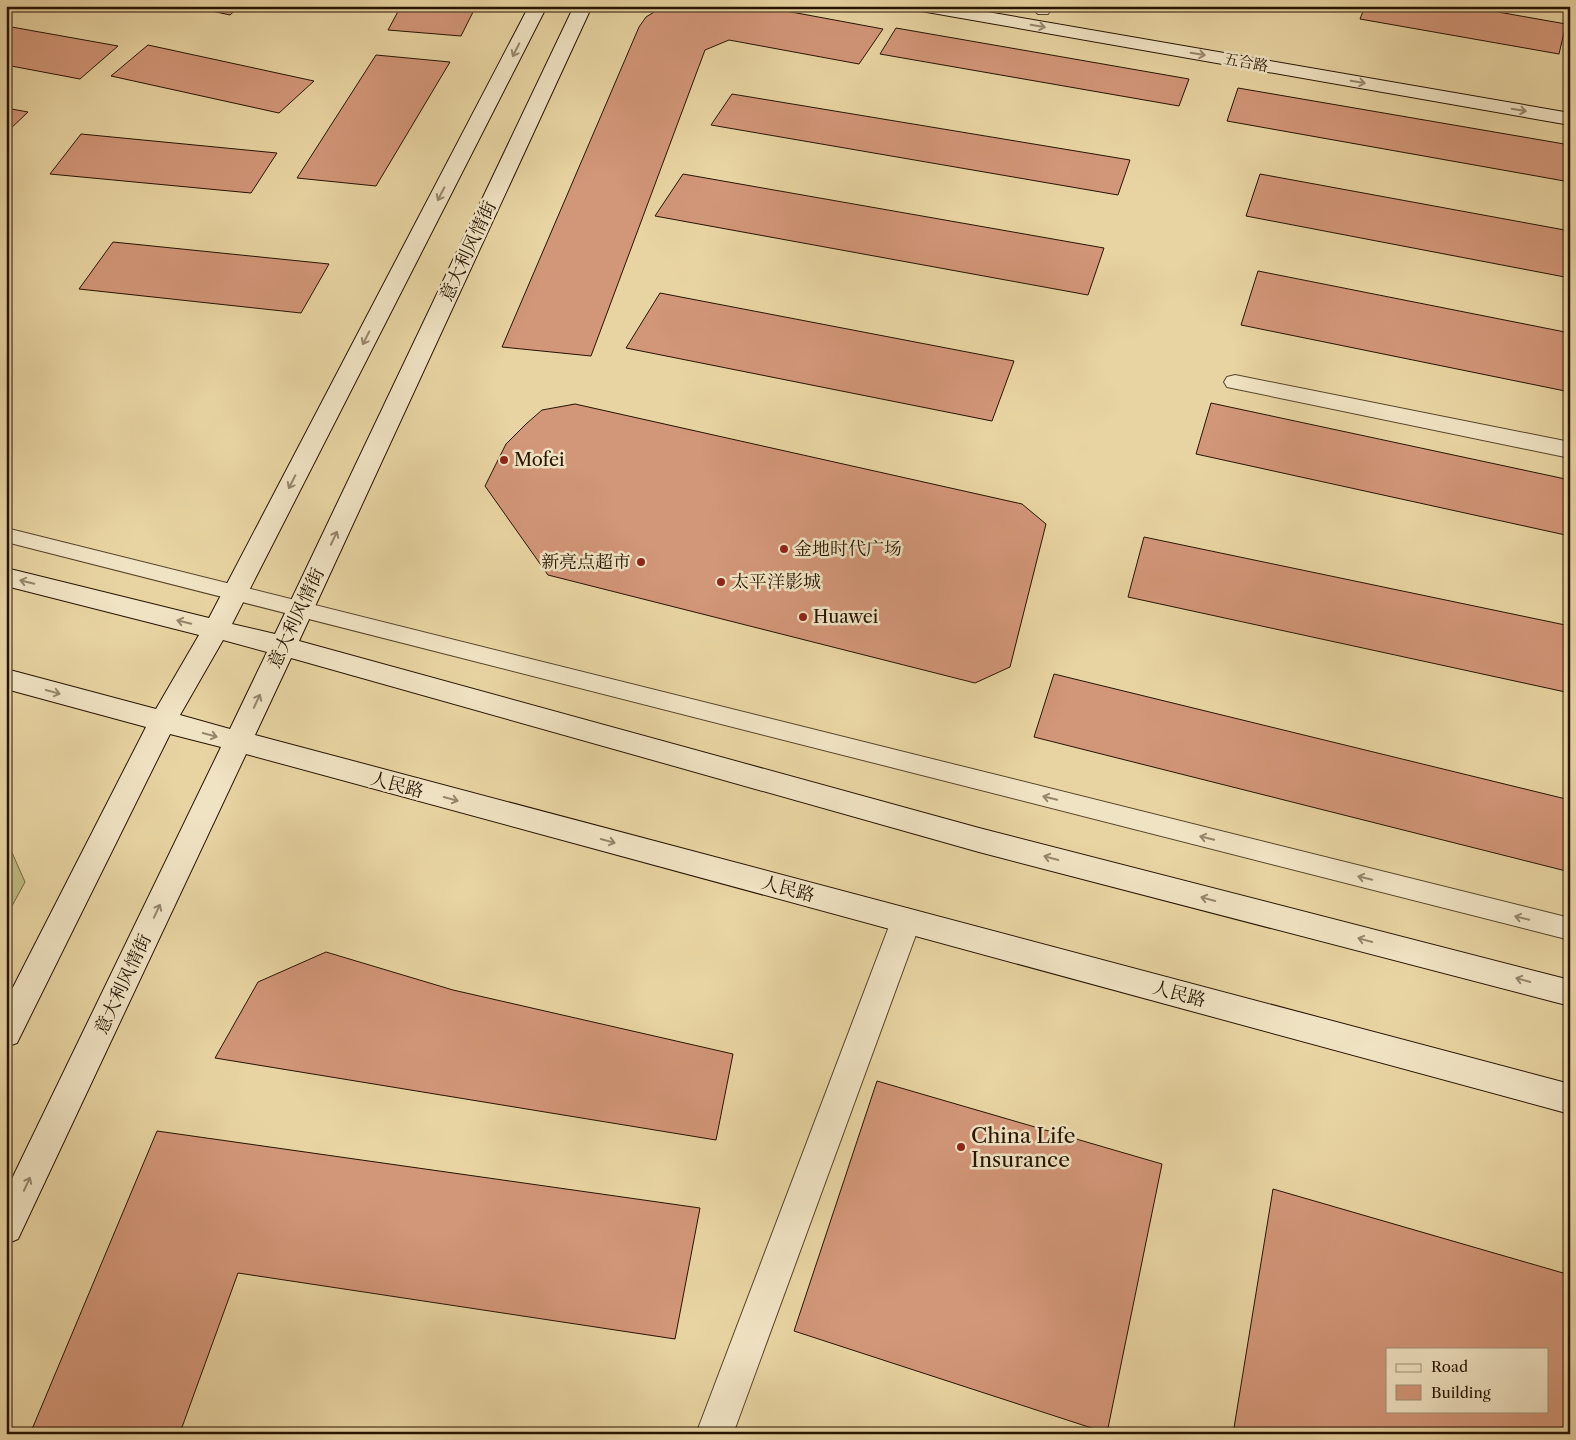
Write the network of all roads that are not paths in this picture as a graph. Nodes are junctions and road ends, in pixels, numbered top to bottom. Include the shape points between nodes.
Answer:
1 (538, 6) edge
2 (584, 6) edge
3 (921, 6) edge
4 (1020, 6) edge
5 (1044, 8) edge
6 (1570, 102) edge
7 (1570, 119) edge
8 (1235, 382) dead end
9 (1570, 450) edge
10 (6, 535) edge
11 (6, 577) edge
12 (235, 593) junction
13 (301, 609) junction
14 (216, 629) junction
15 (283, 646) junction
16 (6, 679) edge
17 (162, 722) junction
18 (238, 742) junction
19 (906, 921) junction
20 (1570, 930) edge
21 (1570, 993) edge
22 (6, 1033) edge
23 (1570, 1099) edge
24 (6, 1228) edge
25 (714, 1434) edge

1 -> 12 street
13 -> 2 street, 意大利风情街
3 -> 7 street, 五合路
4 - 5 street, 五合路
5 - 6 street, 五合路
8 - 9 street
10 - 12 lane
14 -> 11 street
12 - 13 lane
12 - 14 street
13 - 15 street, 意大利风情街
20 -> 13 lane
14 - 15 street
14 - 17 street
18 -> 15 street, 意大利风情街
21 -> 15 street via 980,840
16 -> 17 street, 人民路
17 -> 18 street, 人民路
17 - 22 street
18 -> 19 street, 人民路
24 -> 18 street, 意大利风情街
19 - 23 street, 人民路
19 - 25 street

